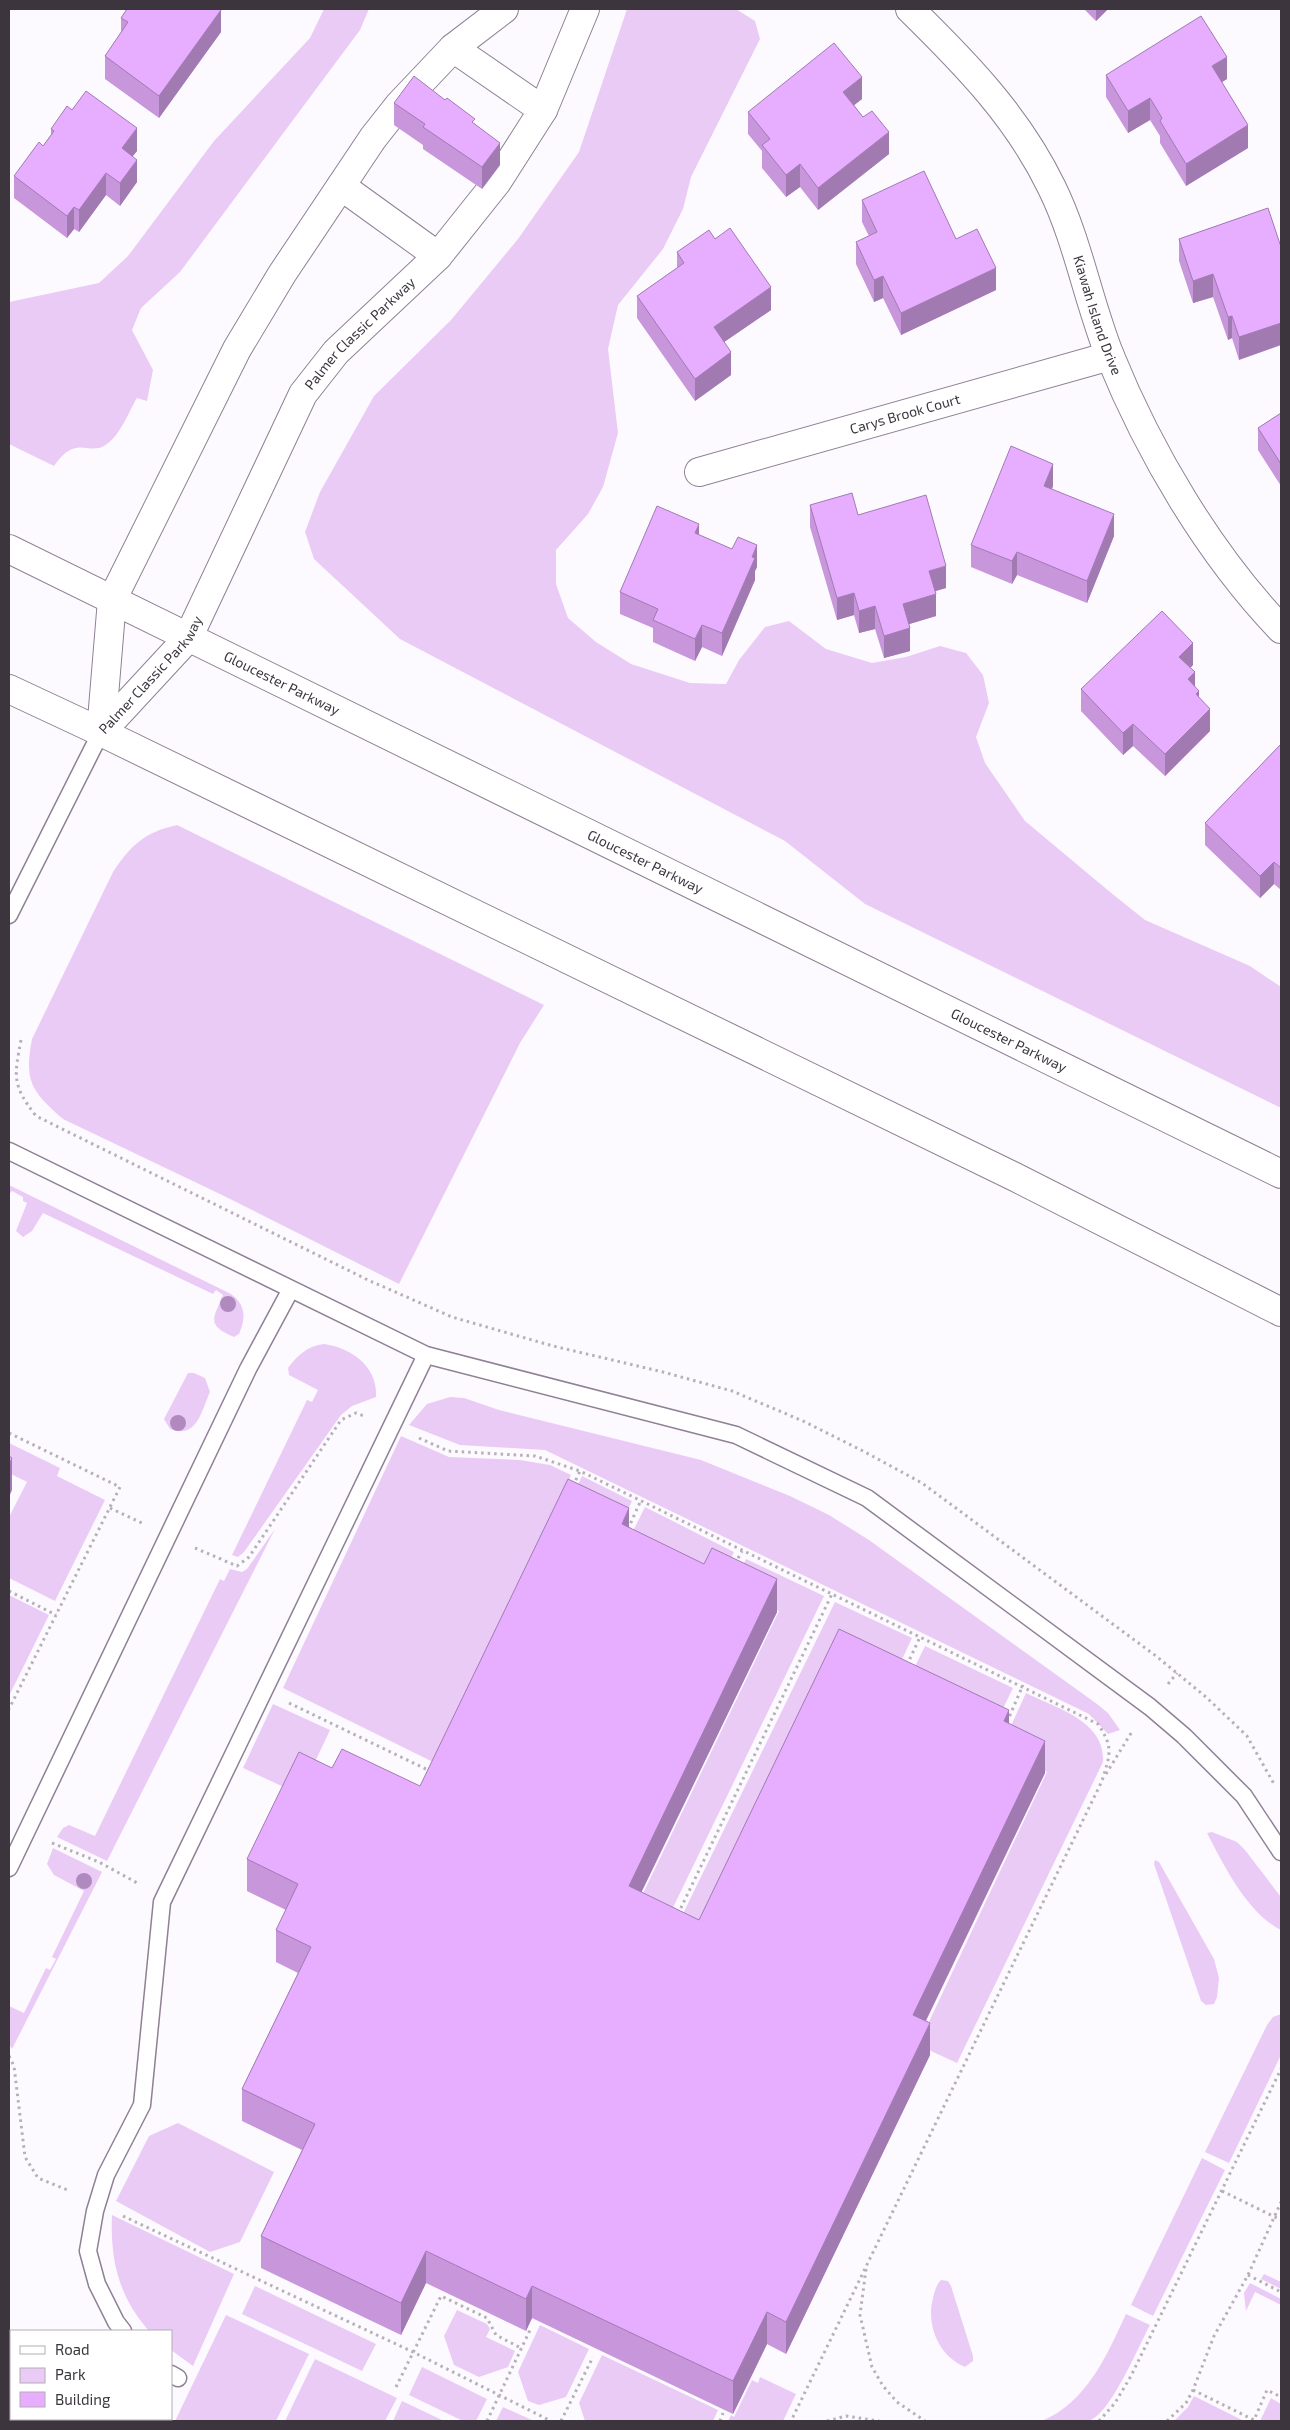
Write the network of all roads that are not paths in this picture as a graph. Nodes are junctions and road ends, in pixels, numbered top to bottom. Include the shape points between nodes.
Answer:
1 (504, 9) edge
2 (586, 9) edge
3 (910, 9) edge
4 (453, 48) junction
5 (543, 110) junction
6 (341, 186) junction
7 (438, 256) junction
8 (1110, 356) junction
9 (699, 472) dead end
10 (9, 549) edge
11 (112, 600) junction
12 (1281, 629) edge
13 (188, 638) junction
14 (9, 689) edge
15 (101, 732) junction
16 (9, 916) edge
17 (9, 1150) edge
18 (1281, 1174) edge
19 (291, 1289) junction
20 (1281, 1312) edge
21 (426, 1355) junction
22 (1281, 1852) edge
23 (9, 1868) edge
24 (122, 2330) edge

1 - 4 street, Palmer Classic Parkway
2 - 5 street, Palmer Classic Parkway
3 - 8 street, Kiawah Island Drive via 966,63 1002,106 1030,148 1069,228 1087,293
4 - 5 street
4 - 6 street, Palmer Classic Parkway via 373,138
5 - 7 street, Palmer Classic Parkway via 497,182
6 - 7 street
6 - 11 street, Palmer Classic Parkway via 237,349
7 - 13 street, Palmer Classic Parkway via 336,352 303,394
8 - 9 street, Carys Brook Court
8 - 12 street, Kiawah Island Drive via 1152,445 1185,502 1226,561
10 - 11 street, Gloucester Parkway
11 - 13 street, Gloucester Parkway
11 - 15 street, Palmer Classic Parkway
13 - 15 street, Palmer Classic Parkway
13 - 18 street, Gloucester Parkway
14 - 15 street
15 - 16 lane
15 - 20 street via 1006,1173
17 - 19 lane
19 - 21 lane
19 - 23 lane via 248,1369
21 - 22 lane via 736,1435 867,1498 1166,1720 1244,1796
21 - 24 lane via 164,1898 142,2105 106,2174 88,2252 97,2284

